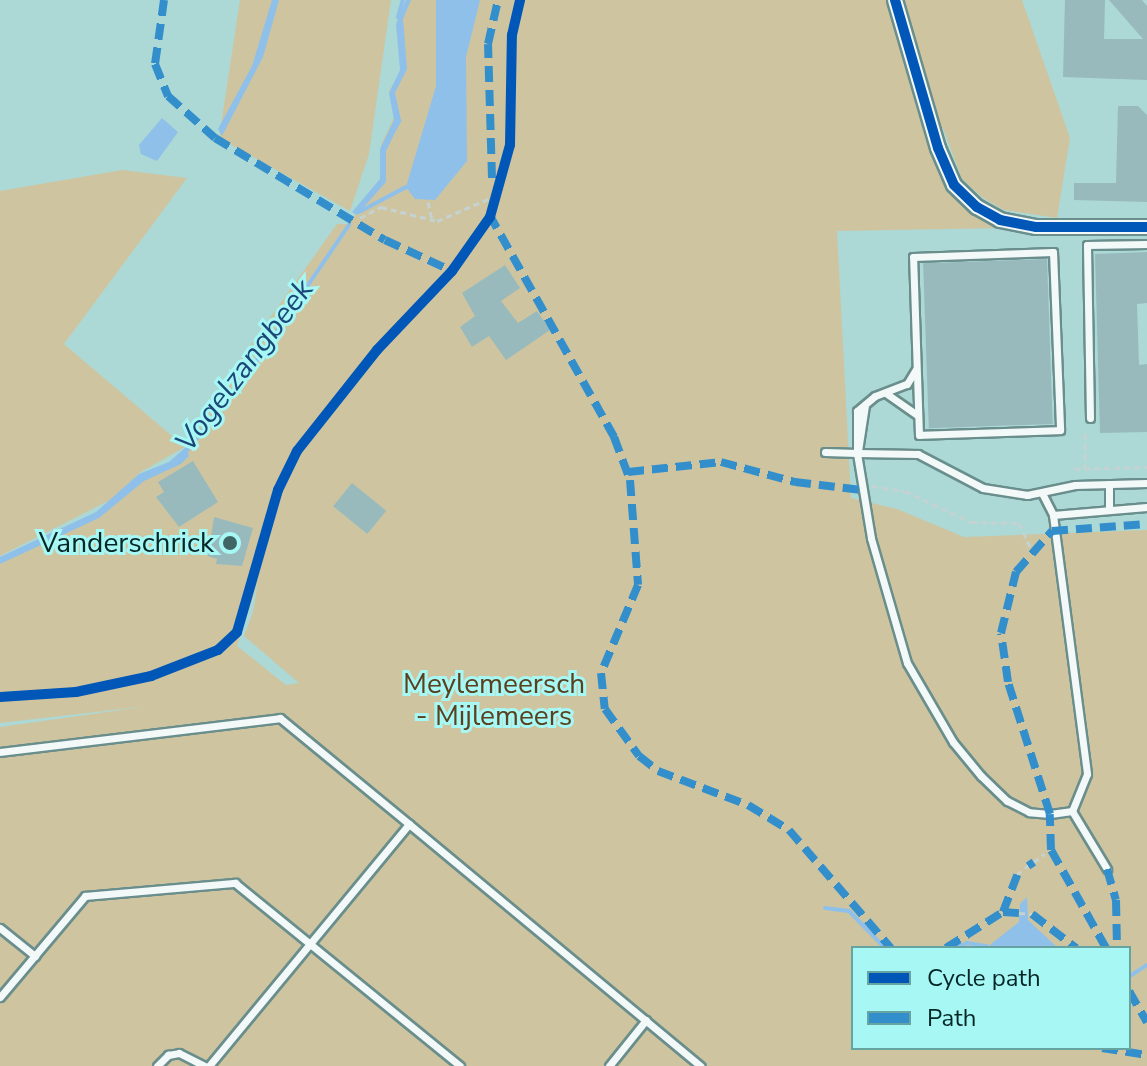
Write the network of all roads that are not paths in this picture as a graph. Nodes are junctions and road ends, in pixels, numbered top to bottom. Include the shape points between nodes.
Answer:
1 (895, 0) edge
2 (1147, 227) edge
3 (1147, 244) edge
4 (917, 367) junction
5 (887, 394) junction
6 (918, 417) junction
7 (1090, 418) road end
8 (825, 452) dead end
9 (857, 453) junction
10 (1147, 483) edge
11 (1109, 484) junction
12 (1042, 493) junction
13 (1147, 507) edge
14 (1109, 509) junction
15 (1053, 515) junction
16 (0, 752) edge
17 (1072, 811) junction
18 (409, 824) junction
19 (1107, 869) dead end
20 (0, 928) edge
21 (311, 942) junction
22 (35, 956) junction
23 (0, 997) edge
24 (646, 1020) junction
25 (157, 1066) edge
26 (207, 1066) edge
27 (460, 1066) edge
28 (609, 1066) edge
29 (701, 1066) edge

1 - 2 street via 938,148 954,185 977,207 1000,220 1036,227
3 - 7 lane via 1087,245
4 - 5 lane via 907,384
4 - 6 lane
4 - 6 lane via 913,257 1053,252 1060,430 919,435
5 - 6 lane
5 - 9 lane via 857,411
8 - 9 lane
9 - 12 lane via 918,454 983,488
9 - 17 lane via 883,589 907,663 953,742 1007,801 1029,812
10 - 11 lane
11 - 12 lane
11 - 14 lane
12 - 15 lane
13 - 14 lane
14 - 15 lane
15 - 17 lane via 1087,774
16 - 18 lane via 280,718
17 - 19 lane
18 - 21 lane
18 - 24 lane
20 - 22 lane
21 - 22 lane via 235,883 85,896
21 - 26 lane
21 - 27 lane
22 - 23 lane
24 - 28 lane
24 - 29 lane
25 - 26 lane via 179,1053

